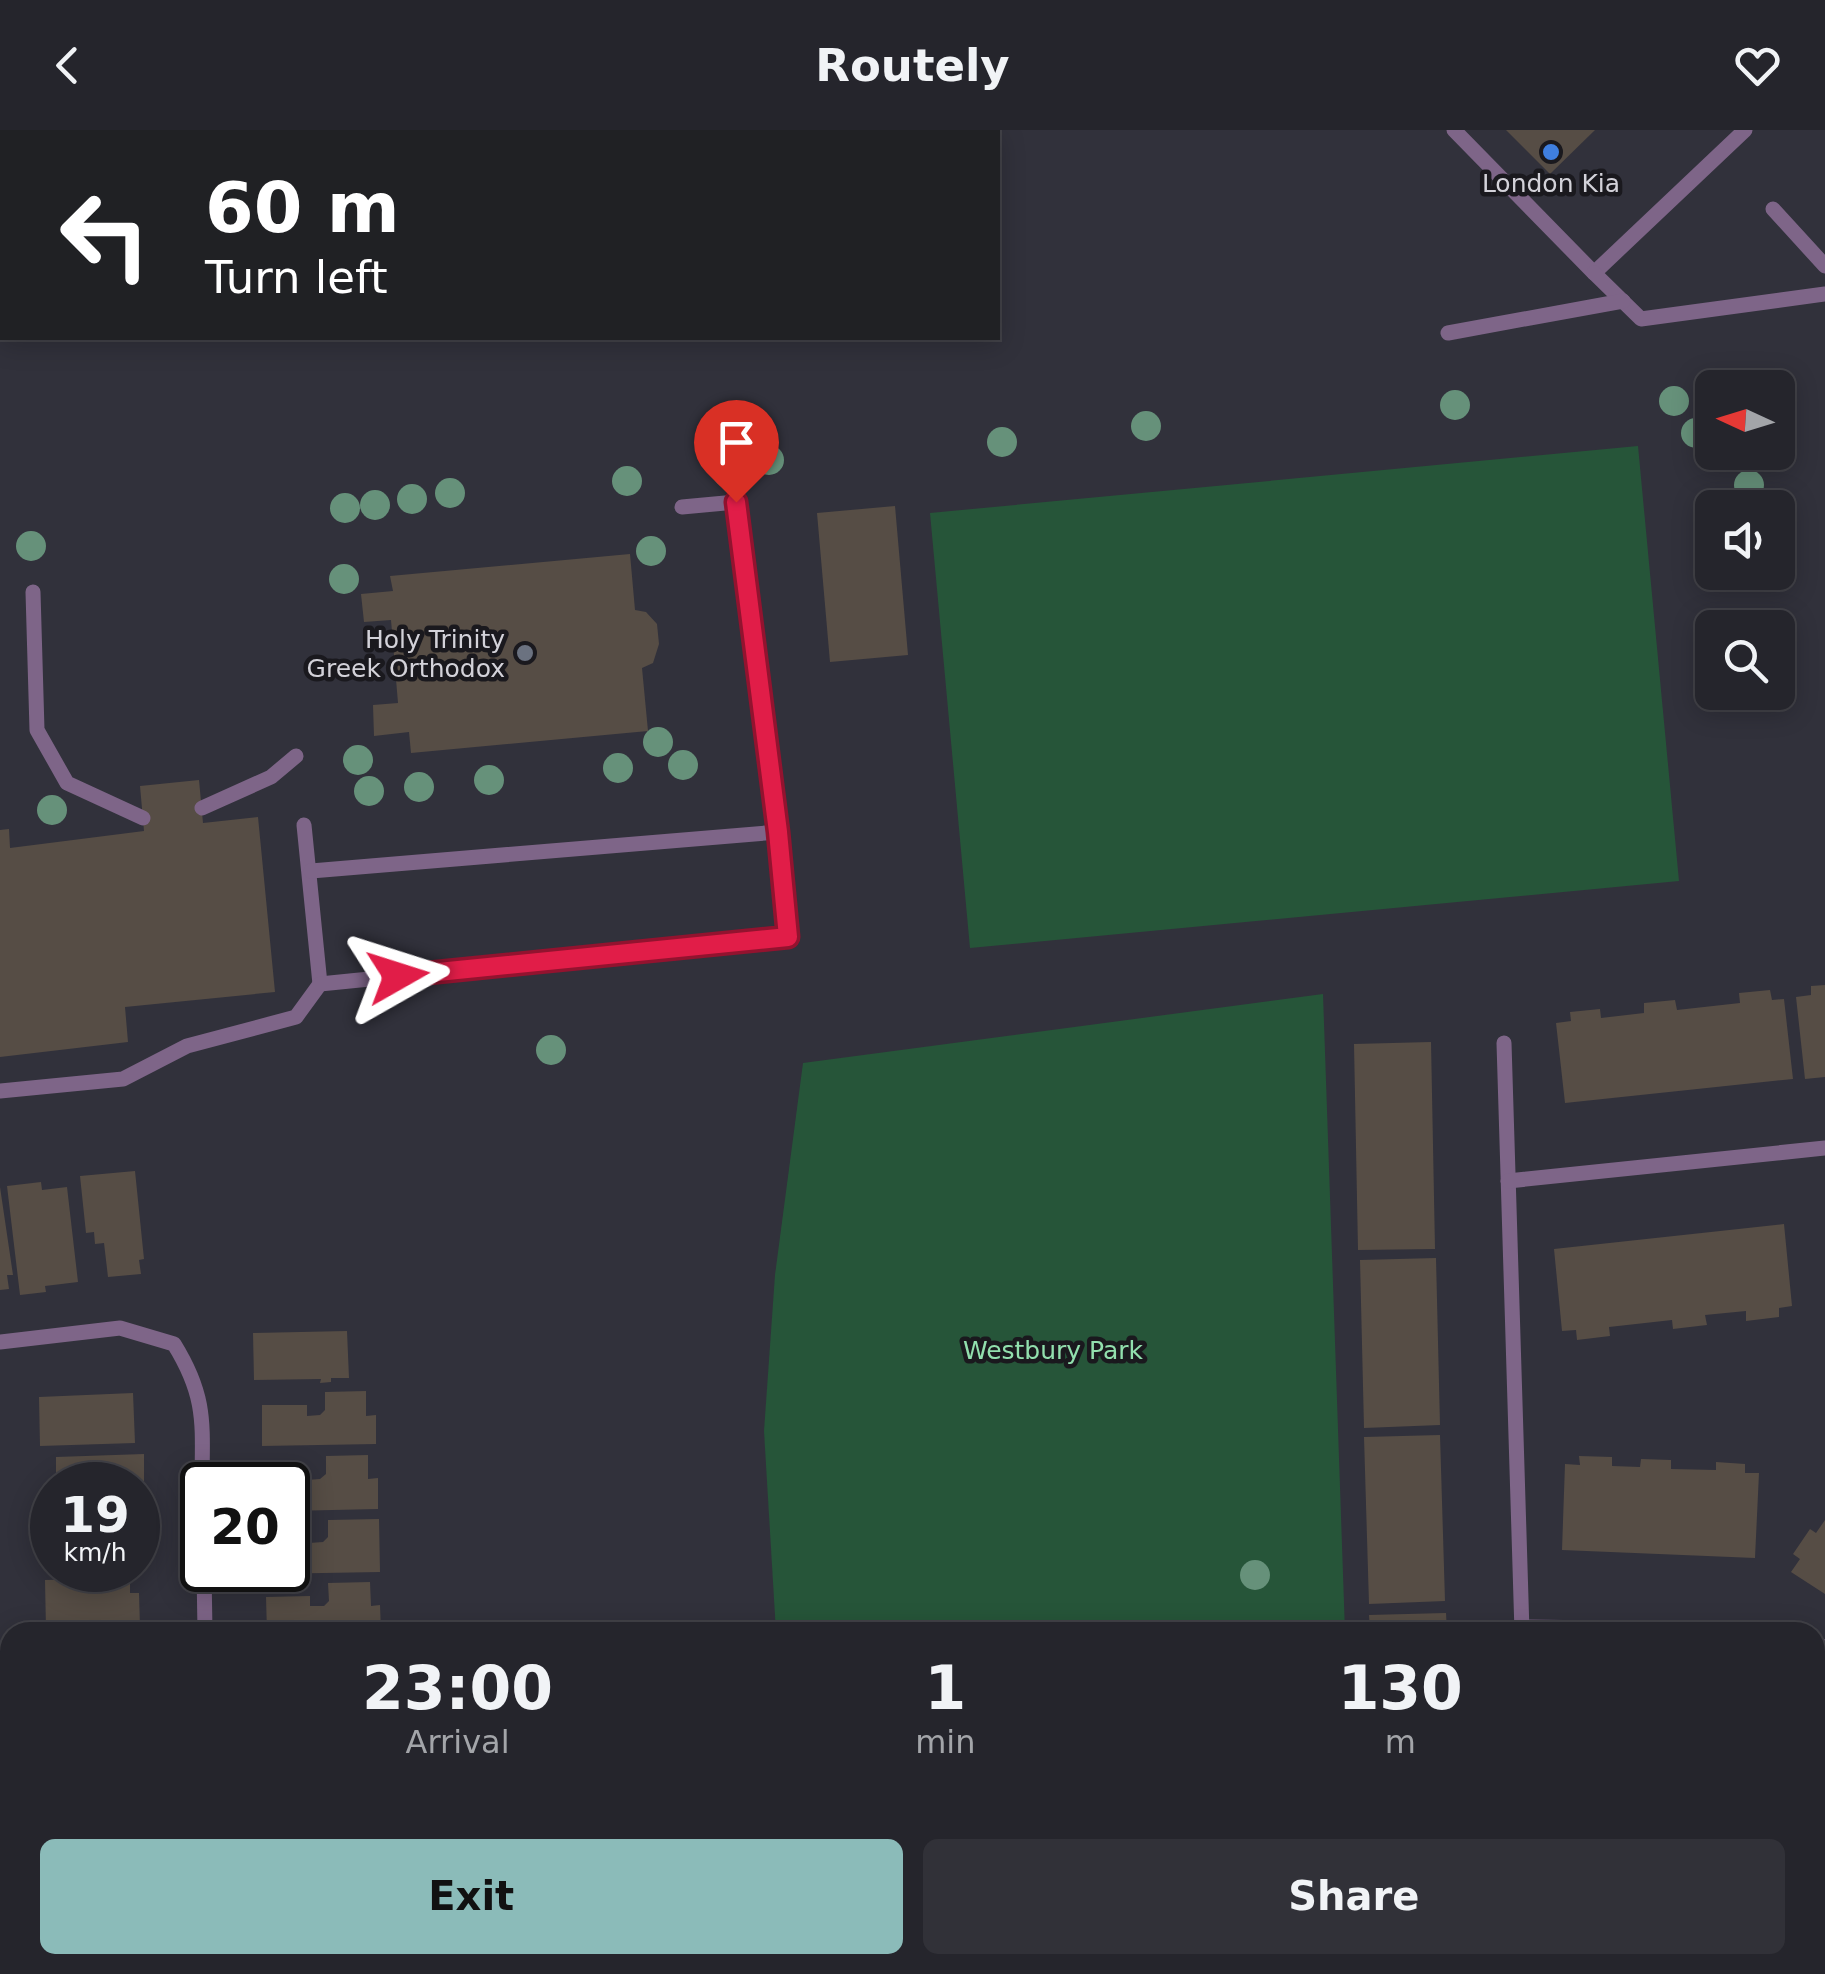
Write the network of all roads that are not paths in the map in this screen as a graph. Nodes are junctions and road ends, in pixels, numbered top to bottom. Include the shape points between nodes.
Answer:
1 (1454, 130) edge
2 (1745, 130) edge
3 (1773, 209) dead end
4 (1825, 266) edge
5 (1594, 273) junction
6 (1825, 294) edge
7 (1623, 301) junction
8 (1448, 333) dead end
9 (682, 508) dead end
10 (33, 592) dead end
11 (296, 756) dead end
12 (202, 808) dead end
13 (142, 818) dead end
14 (304, 825) dead end
15 (778, 832) junction
16 (311, 871) junction
17 (320, 984) junction
18 (1504, 1044) dead end
19 (0, 1091) edge
20 (1825, 1148) edge
21 (1508, 1181) junction
22 (0, 1342) edge
23 (202, 1462) edge
24 (204, 1592) edge
25 (205, 1622) edge
26 (1522, 1622) edge

1 - 5 lane
2 - 5 lane
3 - 4 lane
5 - 7 lane
6 - 7 lane via 1641,319
7 - 8 lane
9 - 15 lane via 736,502
10 - 13 lane via 37,730 67,783
11 - 12 lane via 271,777
14 - 16 lane
15 - 16 lane
15 - 17 lane via 788,937
16 - 17 lane
17 - 19 lane via 296,1017 187,1046 123,1079
18 - 21 lane
20 - 21 lane
21 - 26 lane
22 - 23 lane via 120,1328 174,1344 201,1399
24 - 25 lane

